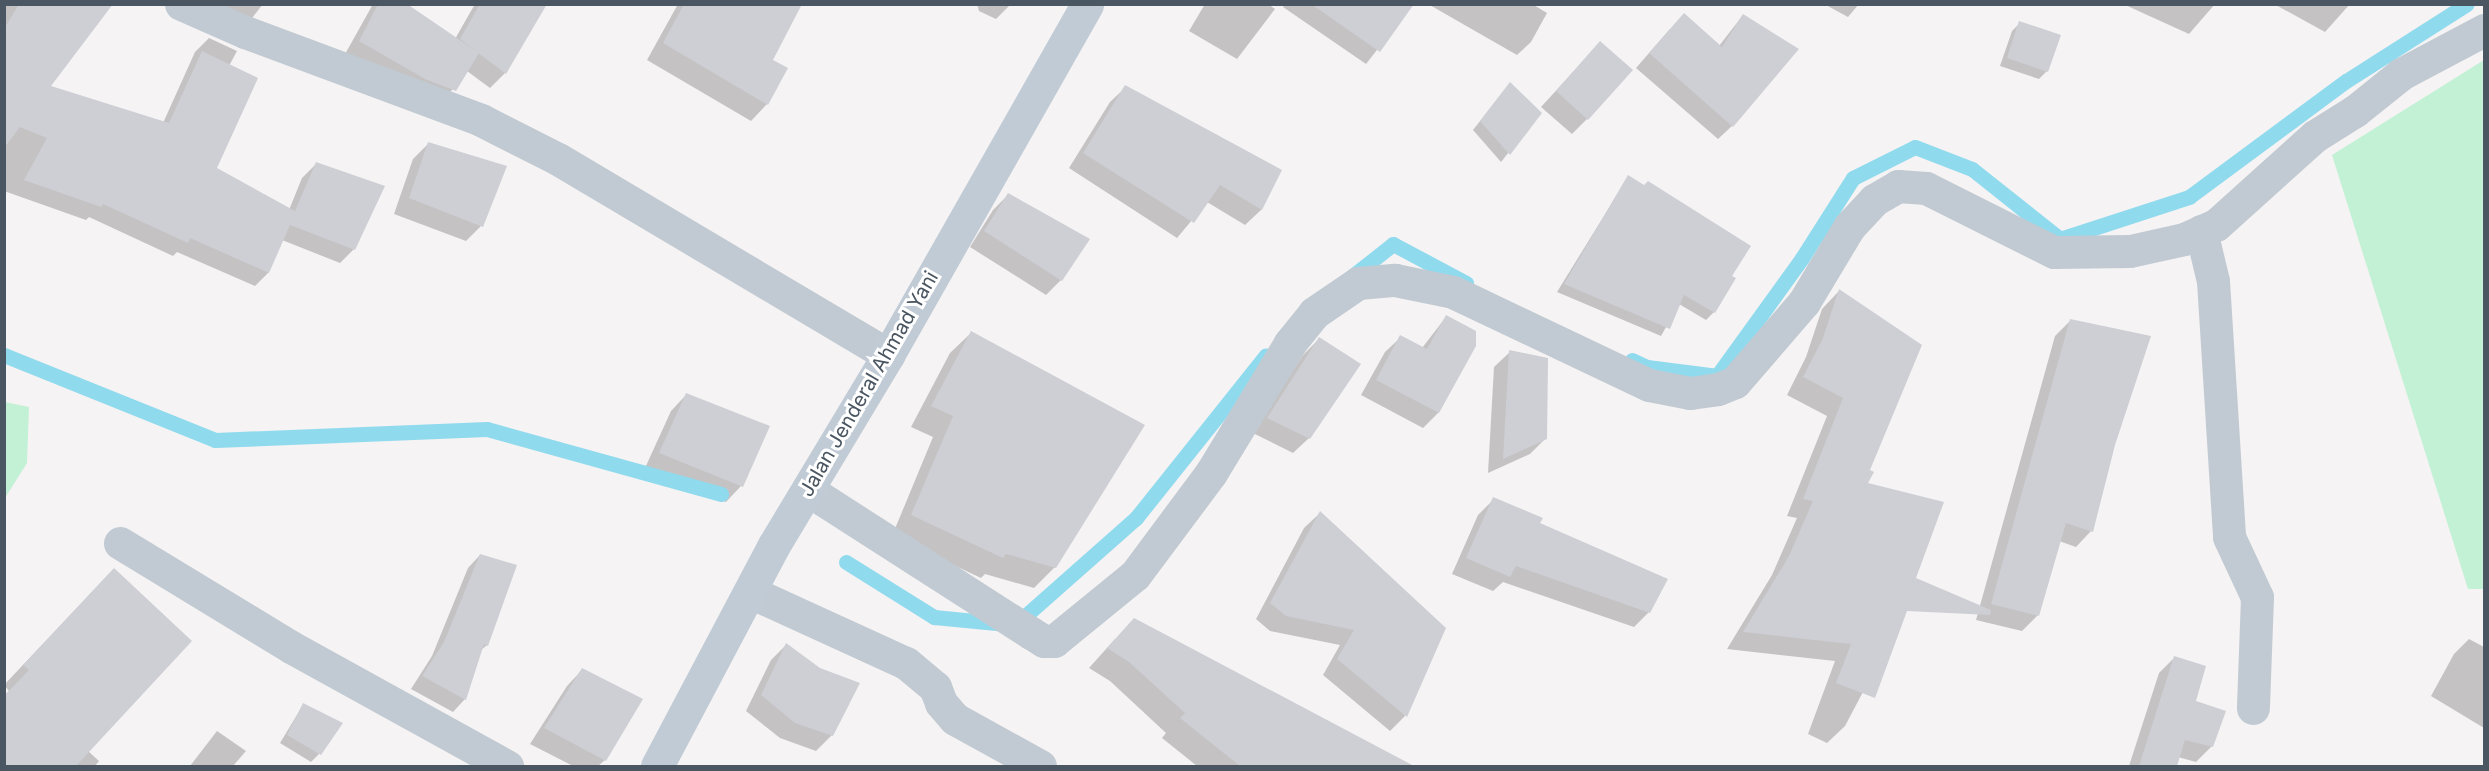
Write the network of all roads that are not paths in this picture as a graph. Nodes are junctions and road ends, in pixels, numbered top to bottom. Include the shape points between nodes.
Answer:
1 (181, 4) edge
2 (1087, 4) edge
3 (2484, 30) edge
4 (2201, 231) junction
5 (888, 356) junction
6 (806, 494) junction
7 (120, 543) dead end
8 (752, 590) junction
9 (2253, 708) dead end
10 (507, 766) edge
11 (657, 766) edge
12 (1040, 766) edge

1 - 5 street via 244,32 481,120 558,159
2 - 5 main road, Jalan Jenderal Ahmad Yani
3 - 4 street via 2401,74 2355,111 2315,136 2216,225
4 - 6 street via 2130,251 2054,252 1926,188 1898,186 1874,200 1849,227 1804,302 1735,382 1690,393 1649,385 1453,292 1395,280 1358,283 1314,313 1290,342 1211,473 1135,575 1054,641 1044,641
4 - 9 street via 2213,281 2229,537 2257,597
5 - 6 main road, Jalan Jenderal Ahmad Yani
6 - 8 main road, Jalan Jenderal Ahmad Yani
7 - 10 street via 291,647
8 - 11 main road, Jalan Jenderal Ahmad Yani
8 - 12 street via 920,671 955,720

